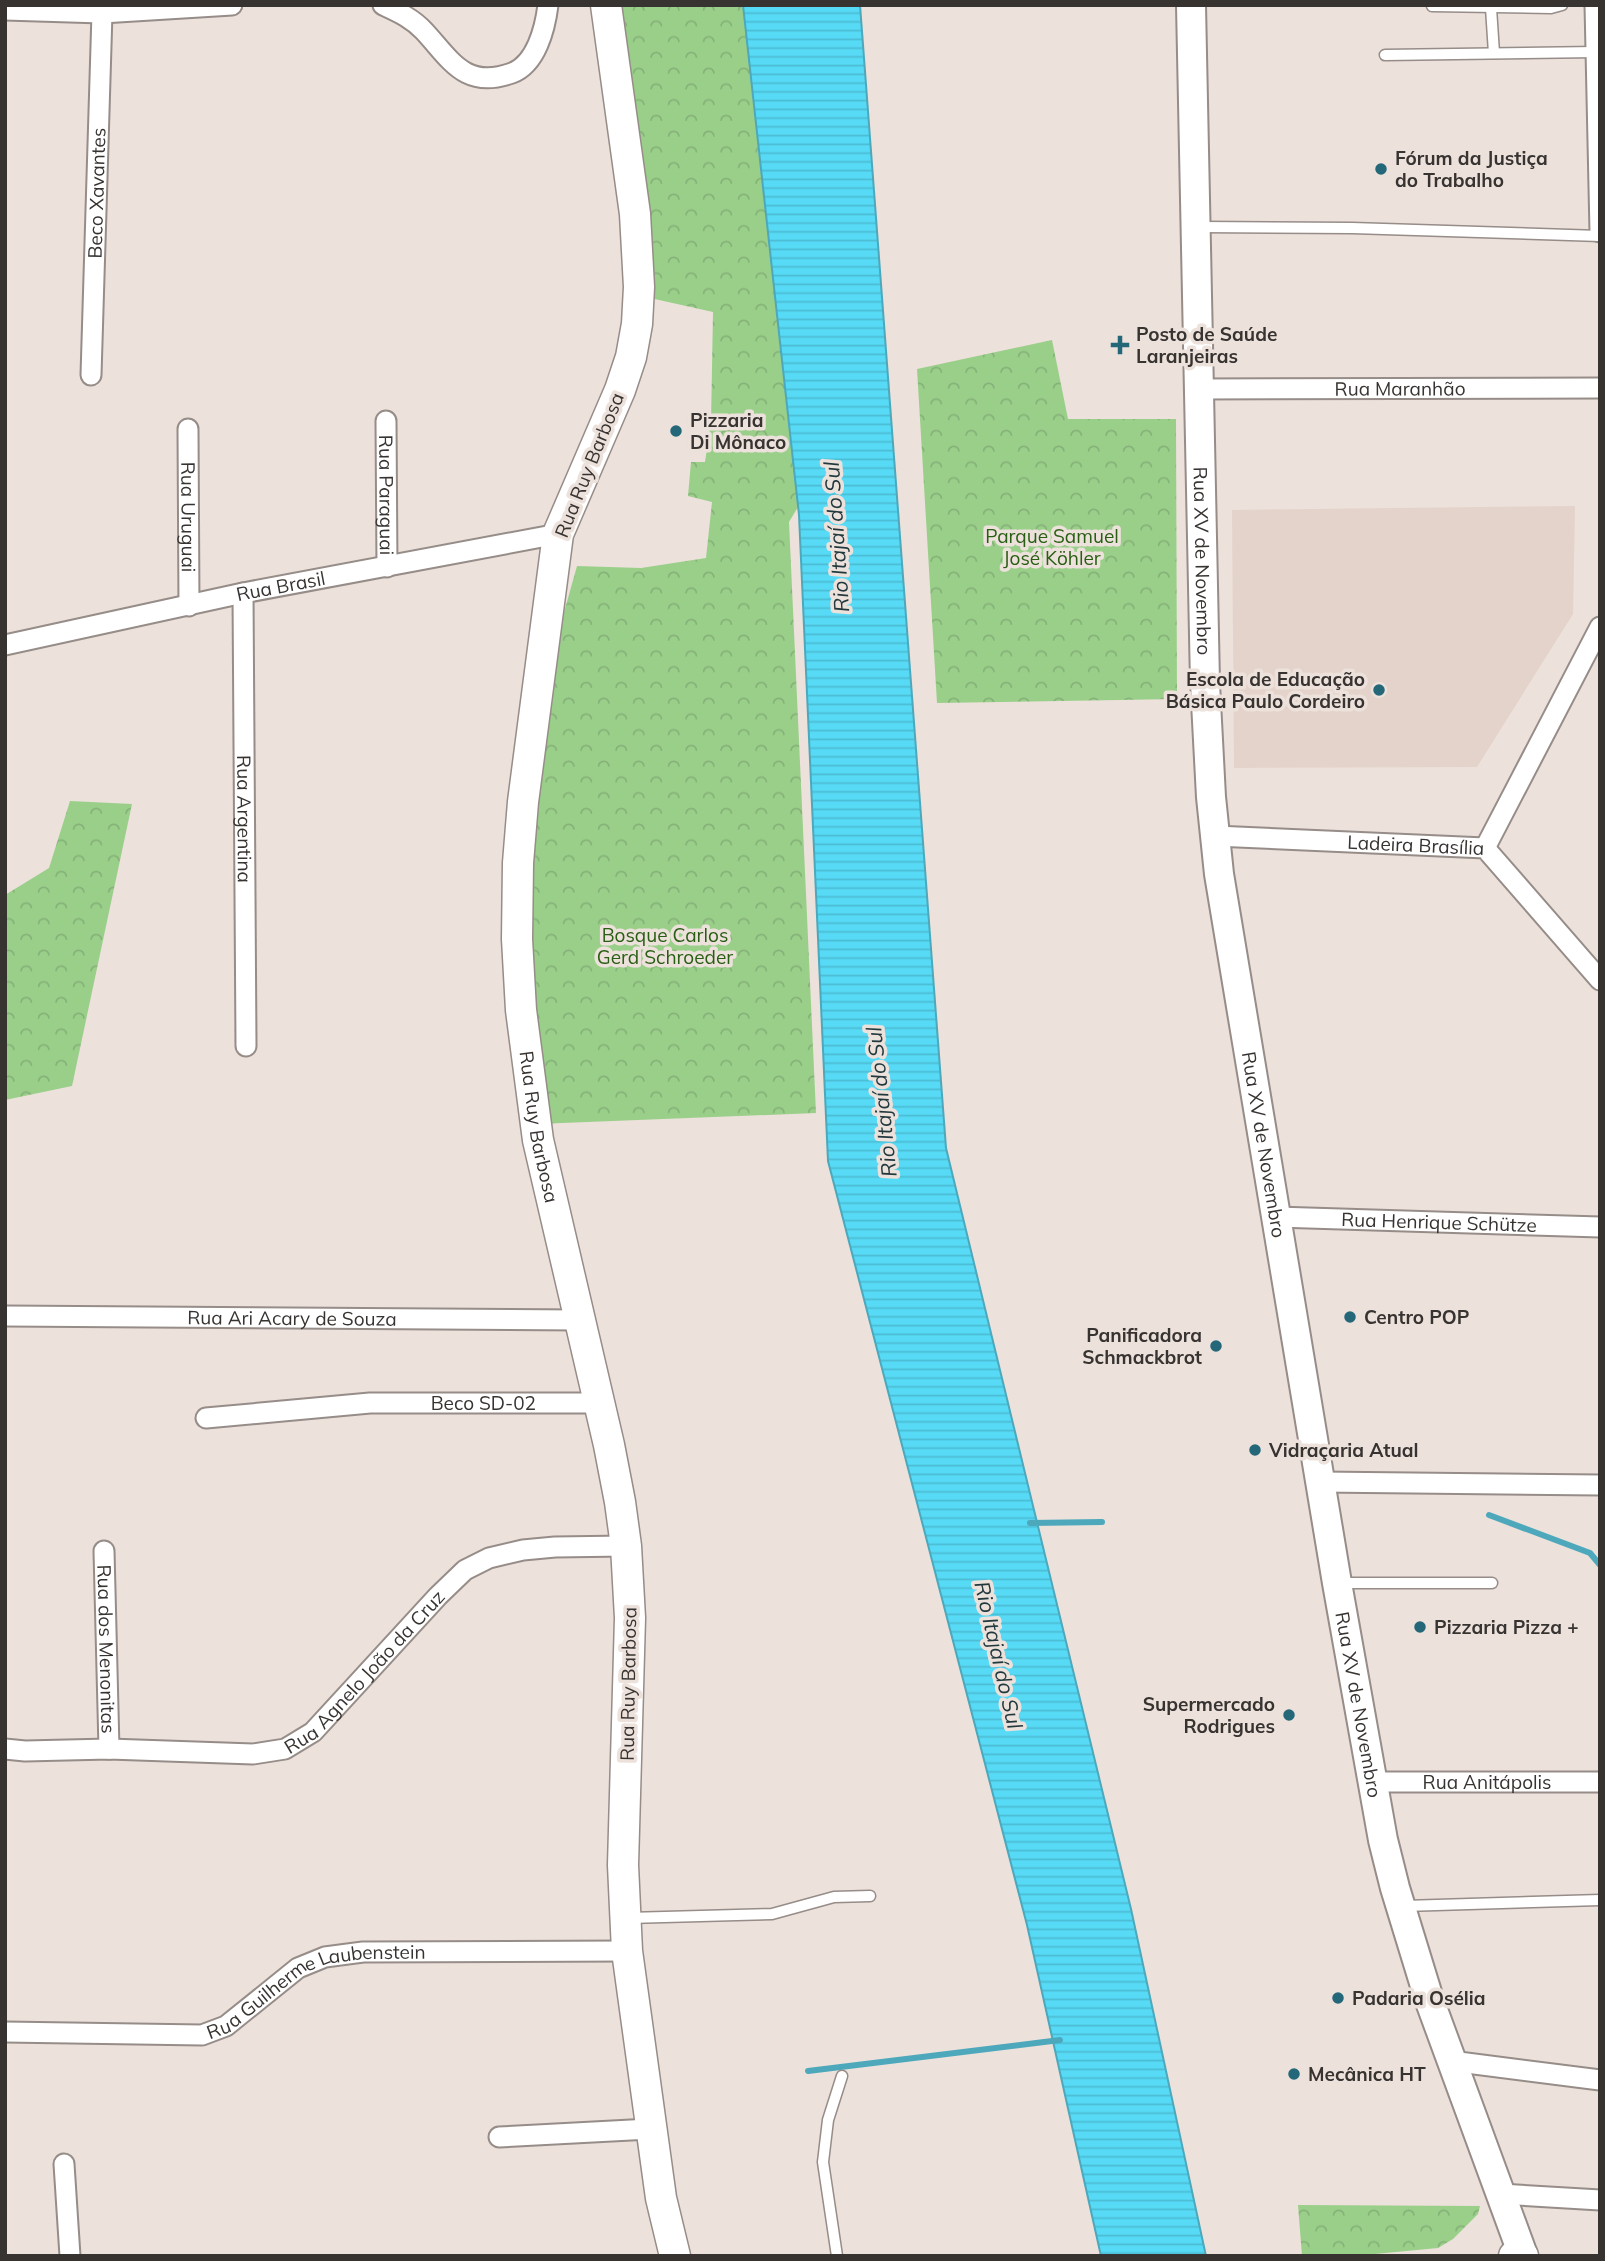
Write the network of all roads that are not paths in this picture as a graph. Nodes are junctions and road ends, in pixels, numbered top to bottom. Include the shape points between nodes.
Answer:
1 (232, 5) edge
2 (383, 5) edge
3 (548, 5) edge
4 (606, 5) edge
5 (1191, 5) edge
6 (1562, 5) edge
7 (1595, 5) edge
8 (1432, 6) edge
9 (1492, 8) junction
10 (5, 10) edge
11 (102, 13) junction
12 (1596, 52) junction
13 (1494, 53) junction
14 (1385, 55) dead end
15 (1196, 227) junction
16 (1600, 234) edge
17 (92, 374) dead end
18 (1600, 388) edge
19 (1199, 389) junction
20 (386, 421) dead end
21 (188, 429) dead end
22 (558, 534) junction
23 (387, 567) junction
24 (243, 593) junction
25 (189, 606) junction
26 (1600, 627) edge
27 (5, 645) edge
28 (1214, 836) junction
29 (1485, 848) junction
30 (1600, 980) edge
31 (246, 1046) dead end
32 (1276, 1217) junction
33 (1600, 1227) edge
34 (5, 1316) edge
35 (580, 1320) junction
36 (598, 1404) junction
37 (206, 1418) dead end
38 (1320, 1482) junction
39 (1600, 1485) edge
40 (626, 1546) junction
41 (104, 1551) dead end
42 (1337, 1583) junction
43 (1492, 1583) dead end
44 (5, 1749) edge
45 (109, 1749) junction
46 (1373, 1782) junction
47 (1600, 1782) edge
48 (870, 1896) dead end
49 (1600, 1900) edge
50 (1400, 1906) junction
51 (624, 1918) junction
52 (627, 1951) junction
53 (5, 2032) edge
54 (1451, 2061) junction
55 (842, 2076) dead end
56 (1600, 2080) edge
57 (650, 2129) junction
58 (499, 2137) dead end
59 (64, 2164) dead end
60 (1500, 2194) junction
61 (1600, 2200) edge
62 (1520, 2255) edge
63 (70, 2256) edge
64 (675, 2256) edge
65 (837, 2256) edge

1 - 11 street
2 - 3 street via 404,14 473,77 495,79 520,71 534,53
4 - 22 main road, Rua Ruy Barbosa via 635,214 637,324 620,390
5 - 15 main road, Rua XV de Novembro
6 - 9 lane
7 - 12 street
8 - 9 lane
9 - 13 lane
10 - 11 street
11 - 17 street, Beco Xavantes
12 - 13 lane
12 - 16 street
13 - 14 lane
15 - 16 lane
15 - 19 main road, Rua XV de Novembro
18 - 19 street, Rua Maranhão
19 - 28 main road, Rua XV de Novembro via 1205,683
20 - 23 street, Rua Paraguai
21 - 25 street, Rua Uruguai
22 - 23 street, Rua Brasil
22 - 35 main road, Rua Ruy Barbosa via 523,802 517,939 520,1010 538,1140
23 - 24 street, Rua Brasil
24 - 25 street, Rua Brasil
24 - 31 street, Rua Argentina
25 - 27 street, Rua Brasil
26 - 29 street
28 - 29 street, Ladeira Brasília
28 - 32 main road, Rua XV de Novembro
29 - 30 street, Ladeira Brasília
32 - 33 street, Rua Henrique Schütze
32 - 38 main road, Rua XV de Novembro
34 - 35 street, Rua Ari Acary de Souza
35 - 36 main road, Rua Ruy Barbosa
36 - 37 street, Beco SD-02 via 370,1403
36 - 40 main road, Rua Ruy Barbosa
38 - 39 street
38 - 42 main road, Rua XV de Novembro
40 - 45 street, Rua Agnelo João da Cruz via 523,1550 489,1558 465,1570 313,1732 285,1749 253,1754
40 - 51 main road, Rua Ruy Barbosa via 630,1618
41 - 45 street, Rua dos Menonitas
42 - 43 lane
42 - 46 main road, Rua XV de Novembro
44 - 45 street, Rua Agnelo João da Cruz
46 - 47 street, Rua Anitápolis
46 - 50 main road, Rua XV de Novembro
48 - 51 lane via 834,1897 772,1914
49 - 50 lane
50 - 54 main road, Rua XV de Novembro
51 - 52 main road, Rua Ruy Barbosa
52 - 53 street, Rua Guilherme Laubenstein via 363,1952 325,1957 298,1968 226,2026 202,2035
52 - 57 main road, Rua Ruy Barbosa
54 - 56 street
54 - 60 main road, Rua XV de Novembro
55 - 65 lane via 828,2120 823,2162
57 - 58 street
57 - 64 main road, Rua Ruy Barbosa
59 - 63 street
60 - 61 street
60 - 62 main road, Rua XV de Novembro

